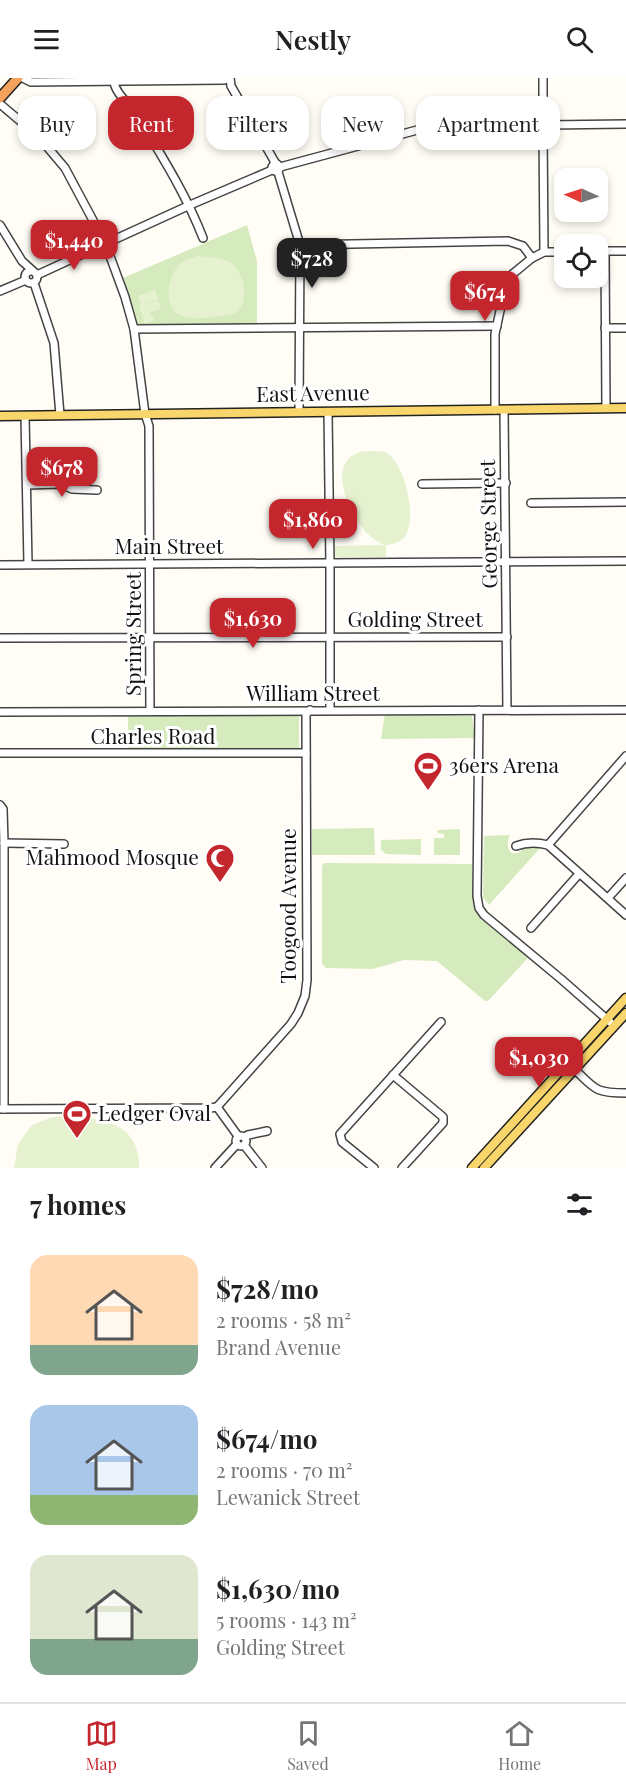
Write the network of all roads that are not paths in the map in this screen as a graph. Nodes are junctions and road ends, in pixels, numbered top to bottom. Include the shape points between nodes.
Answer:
1 (18, 78) edge
2 (23, 78) edge
3 (229, 78) edge
4 (543, 78) edge
5 (114, 81) junction
6 (543, 96) edge
7 (0, 98) edge
8 (0, 104) edge
9 (626, 124) edge
10 (560, 125) edge
11 (416, 130) edge
12 (543, 150) edge
13 (276, 168) junction
14 (190, 204) junction
15 (0, 225) edge
16 (203, 238) dead end
17 (105, 244) junction
18 (300, 245) junction
19 (626, 250) edge
20 (608, 251) edge
21 (544, 252) junction
22 (554, 252) edge
23 (532, 258) junction
24 (34, 272) junction
25 (26, 279) junction
26 (34, 283) junction
27 (603, 288) edge
28 (0, 291) edge
29 (497, 326) junction
30 (605, 328) junction
31 (626, 328) edge
32 (134, 329) junction
33 (300, 329) junction
34 (606, 408) junction
35 (626, 408) edge
36 (500, 410) junction
37 (299, 412) junction
38 (328, 412) junction
39 (145, 414) junction
40 (60, 415) junction
41 (0, 416) edge
42 (25, 416) junction
43 (506, 483) junction
44 (27, 484) junction
45 (422, 484) dead end
46 (97, 490) dead end
47 (626, 502) edge
48 (531, 503) dead end
49 (626, 561) edge
50 (330, 562) junction
51 (506, 562) junction
52 (28, 564) junction
53 (151, 564) junction
54 (0, 565) edge
55 (331, 636) junction
56 (507, 637) junction
57 (0, 638) edge
58 (151, 638) junction
59 (309, 710) junction
60 (330, 710) junction
61 (479, 710) junction
62 (507, 710) junction
63 (626, 710) edge
64 (150, 711) junction
65 (0, 712) edge
66 (0, 753) edge
67 (306, 753) junction
68 (626, 756) edge
69 (0, 805) edge
70 (4, 843) junction
71 (64, 844) dead end
72 (548, 845) junction
73 (516, 846) dead end
74 (579, 874) junction
75 (626, 878) edge
76 (608, 898) junction
77 (626, 915) edge
78 (531, 928) dead end
79 (626, 998) edge
80 (626, 1013) edge
81 (607, 1019) junction
82 (1, 1022) edge
83 (441, 1022) dead end
84 (614, 1026) junction
85 (567, 1062) junction
86 (575, 1069) junction
87 (393, 1075) junction
88 (626, 1093) edge
89 (217, 1107) junction
90 (2, 1109) edge
91 (267, 1131) dead end
92 (241, 1141) junction
93 (215, 1168) edge
94 (262, 1168) edge
95 (374, 1168) edge
96 (402, 1168) edge
97 (472, 1168) edge
98 (484, 1168) edge

1 - 7 highway
2 - 5 street via 31,82
3 - 5 street
3 - 13 street
4 - 6 street
5 - 14 street via 114,87 135,112
8 - 17 street, Spring Street via 38,136 65,168
9 - 10 street
11 - 13 street
12 - 21 street
13 - 14 street
13 - 18 street
14 - 16 street
14 - 17 street
15 - 24 street via 22,261
17 - 24 street
17 - 32 street, Spring Street
18 - 23 street via 508,241 523,246
18 - 33 street
19 - 20 street
21 - 22 street
21 - 23 street, George Street
23 - 29 street, George Street via 509,277
24 - 25 street via 26,273
24 - 26 street via 38,278
25 - 26 street
25 - 28 street
26 - 40 street via 54,343
27 - 30 street
29 - 33 street
29 - 36 street, George Street
30 - 31 street
30 - 34 street
32 - 33 street
32 - 39 street, Spring Street
33 - 37 street
34 - 35 main road, East Avenue
34 - 36 main road, East Avenue
36 - 38 main road, East Avenue
36 - 43 street, George Street
37 - 38 main road, East Avenue
37 - 39 main road, East Avenue
38 - 50 street
39 - 40 main road, East Avenue
39 - 53 street, Spring Street via 149,426
40 - 42 main road, East Avenue
41 - 42 main road, East Avenue
42 - 44 street
43 - 45 street
43 - 51 street, George Street
44 - 46 street
44 - 52 street
47 - 48 street
49 - 51 street, Main Street
50 - 51 street, Main Street
50 - 53 street, Main Street
50 - 55 street
51 - 56 street, George Street
52 - 53 street, Main Street
52 - 54 street, Main Street
53 - 58 street, Spring Street
55 - 56 street, Golding Street
55 - 58 street, Golding Street
55 - 60 street
56 - 62 street, George Street
57 - 58 street, Golding Street
58 - 64 street, Spring Street
59 - 60 street, William Street
59 - 64 street, William Street
59 - 67 street, Toogood Avenue
60 - 61 street, William Street
61 - 62 street, William Street
61 - 81 street via 479,908
62 - 63 street, William Street
64 - 65 street, William Street
66 - 67 street, Charles Road
67 - 89 street, Toogood Avenue via 305,996 291,1024
68 - 72 street
69 - 70 street
70 - 71 street
70 - 82 street
72 - 73 street
72 - 74 street
74 - 76 street
74 - 78 street
75 - 76 street
76 - 77 street
79 - 81 main road
80 - 84 main road
81 - 84 street
81 - 85 main road
82 - 90 street
83 - 87 street
84 - 86 main road
85 - 86 street
85 - 97 main road
86 - 88 street via 604,1093
86 - 98 main road
87 - 95 street via 340,1134 342,1142
87 - 96 street via 444,1120
89 - 90 street
89 - 92 street
91 - 92 street via 248,1135
92 - 93 street
92 - 94 street

